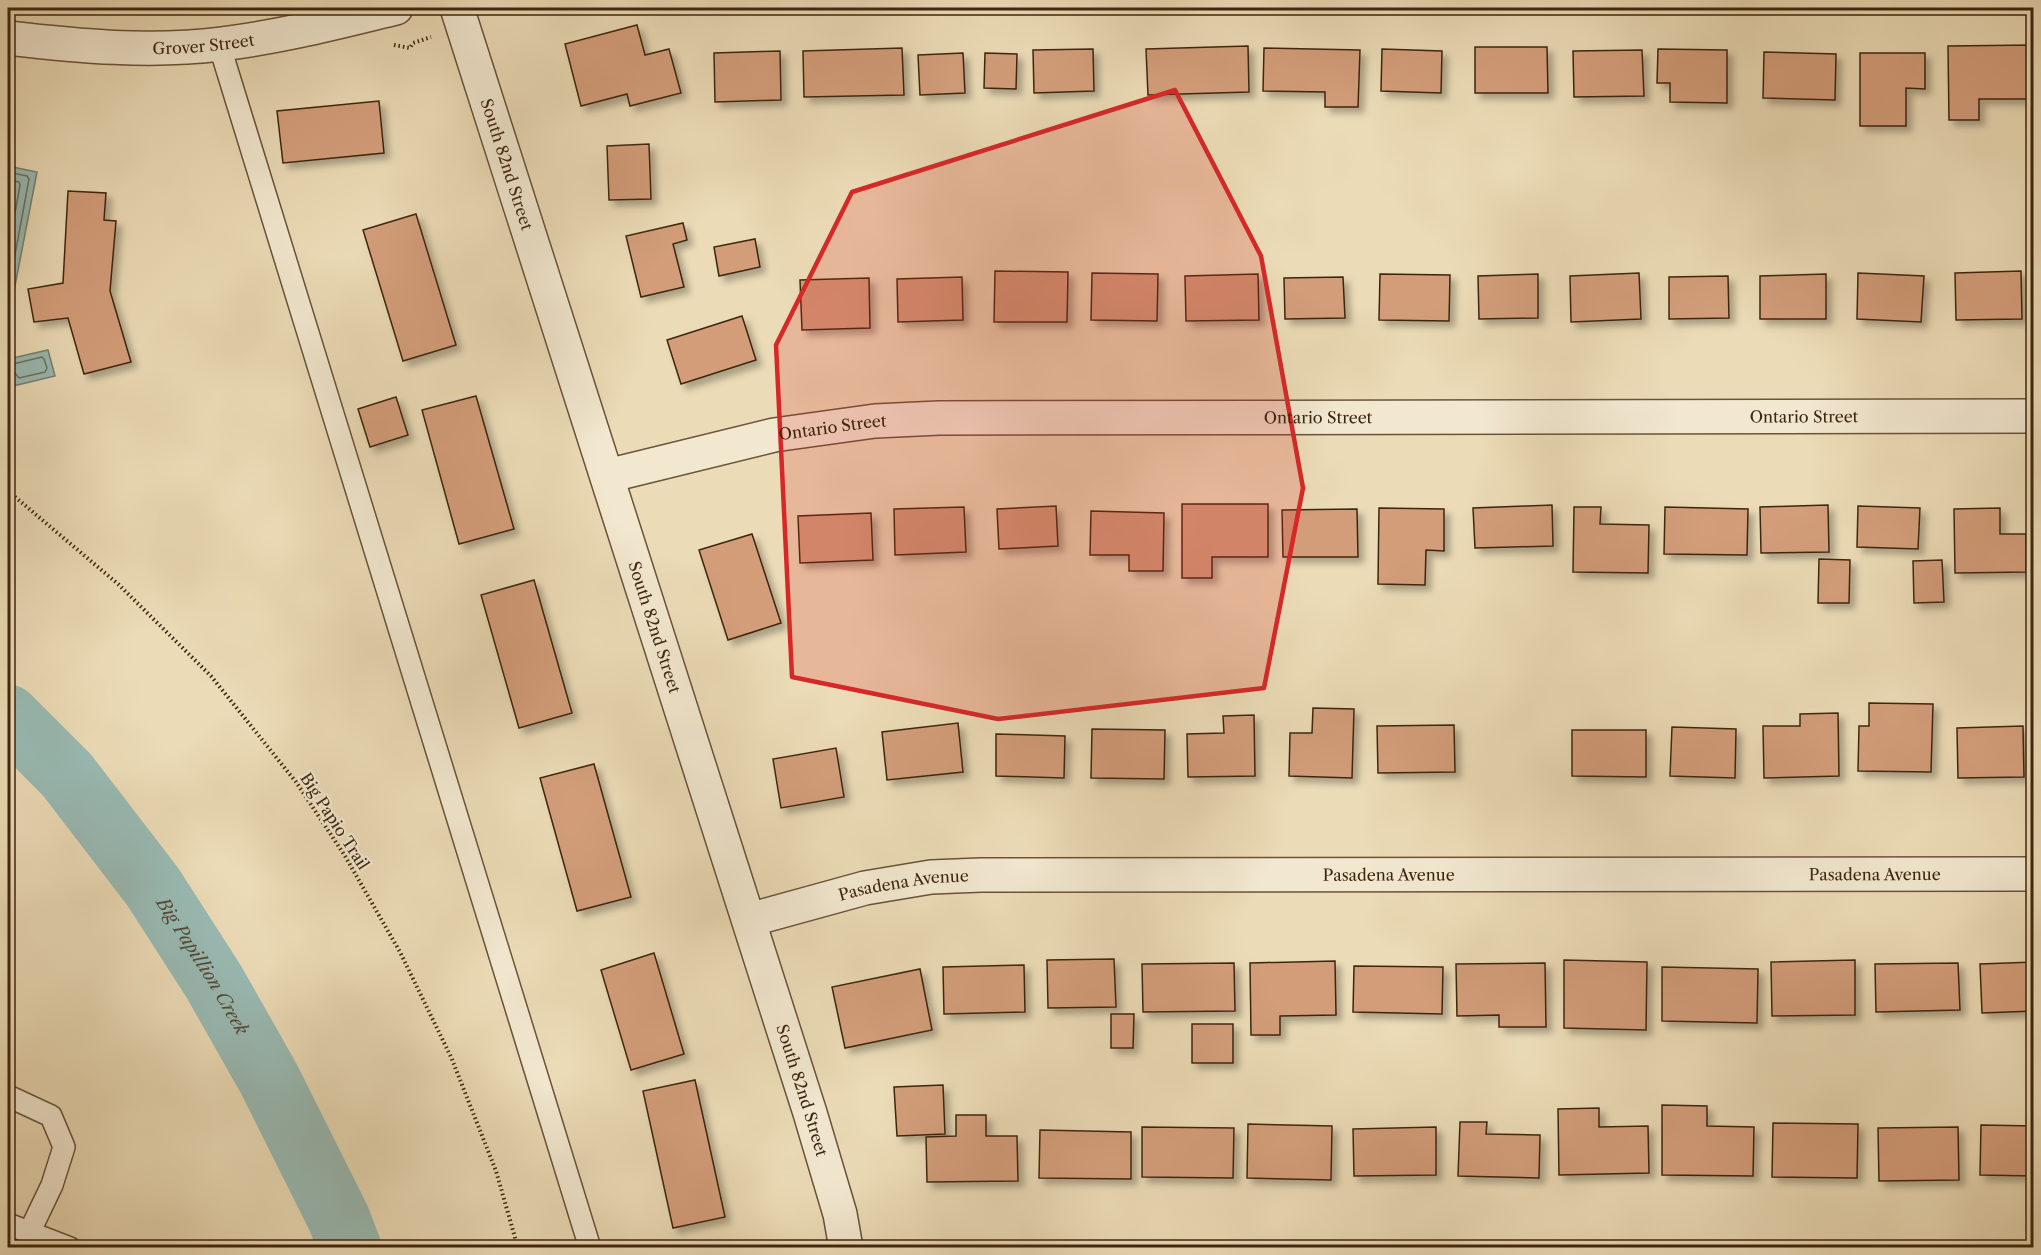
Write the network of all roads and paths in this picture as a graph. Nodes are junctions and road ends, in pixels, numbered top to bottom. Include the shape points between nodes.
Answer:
1 (396, 8) edge
2 (457, 8) edge
3 (8, 38) edge
4 (219, 44) junction
5 (2034, 416) edge
6 (607, 477) junction
7 (8, 491) edge
8 (2034, 874) edge
9 (749, 920) junction
10 (8, 1096) edge
11 (8, 1224) edge
12 (29, 1233) junction
13 (804, 1242) dead end
14 (70, 1248) edge
15 (518, 1248) edge
16 (590, 1248) edge
17 (799, 1248) edge
18 (846, 1248) edge

1 - 4 street, Grover Street via 280,36
2 - 6 street, South 82nd Street
3 - 4 street, Grover Street via 84,47
4 - 16 lane
5 - 6 street, Ontario Street via 939,418 875,421 774,435
6 - 9 street, South 82nd Street
7 - 15 path, Big Papio Trail via 118,584 211,676 302,791 400,952 451,1057 496,1171
8 - 9 street, Pasadena Avenue via 981,875 931,877 865,888
9 - 18 street, South 82nd Street via 840,1214
10 - 12 lane via 51,1116 64,1147 52,1185
11 - 12 lane
12 - 14 lane
13 - 17 path

